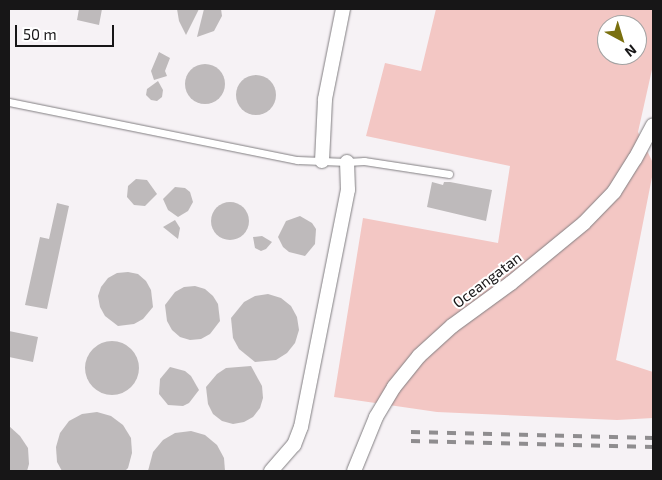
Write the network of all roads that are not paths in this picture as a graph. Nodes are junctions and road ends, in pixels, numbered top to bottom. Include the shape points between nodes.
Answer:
1 (343, 9) edge
2 (9, 102) edge
3 (653, 125) edge
4 (322, 161) junction
5 (347, 162) junction
6 (449, 174) dead end
7 (271, 471) edge
8 (354, 471) edge

1 - 4 street via 325,99
2 - 4 lane via 296,160
3 - 8 street, Oceangatan via 614,192 584,224 452,326 419,356 394,387 376,417
4 - 5 lane
5 - 6 lane via 364,161
5 - 7 street via 346,199 301,427 294,445

